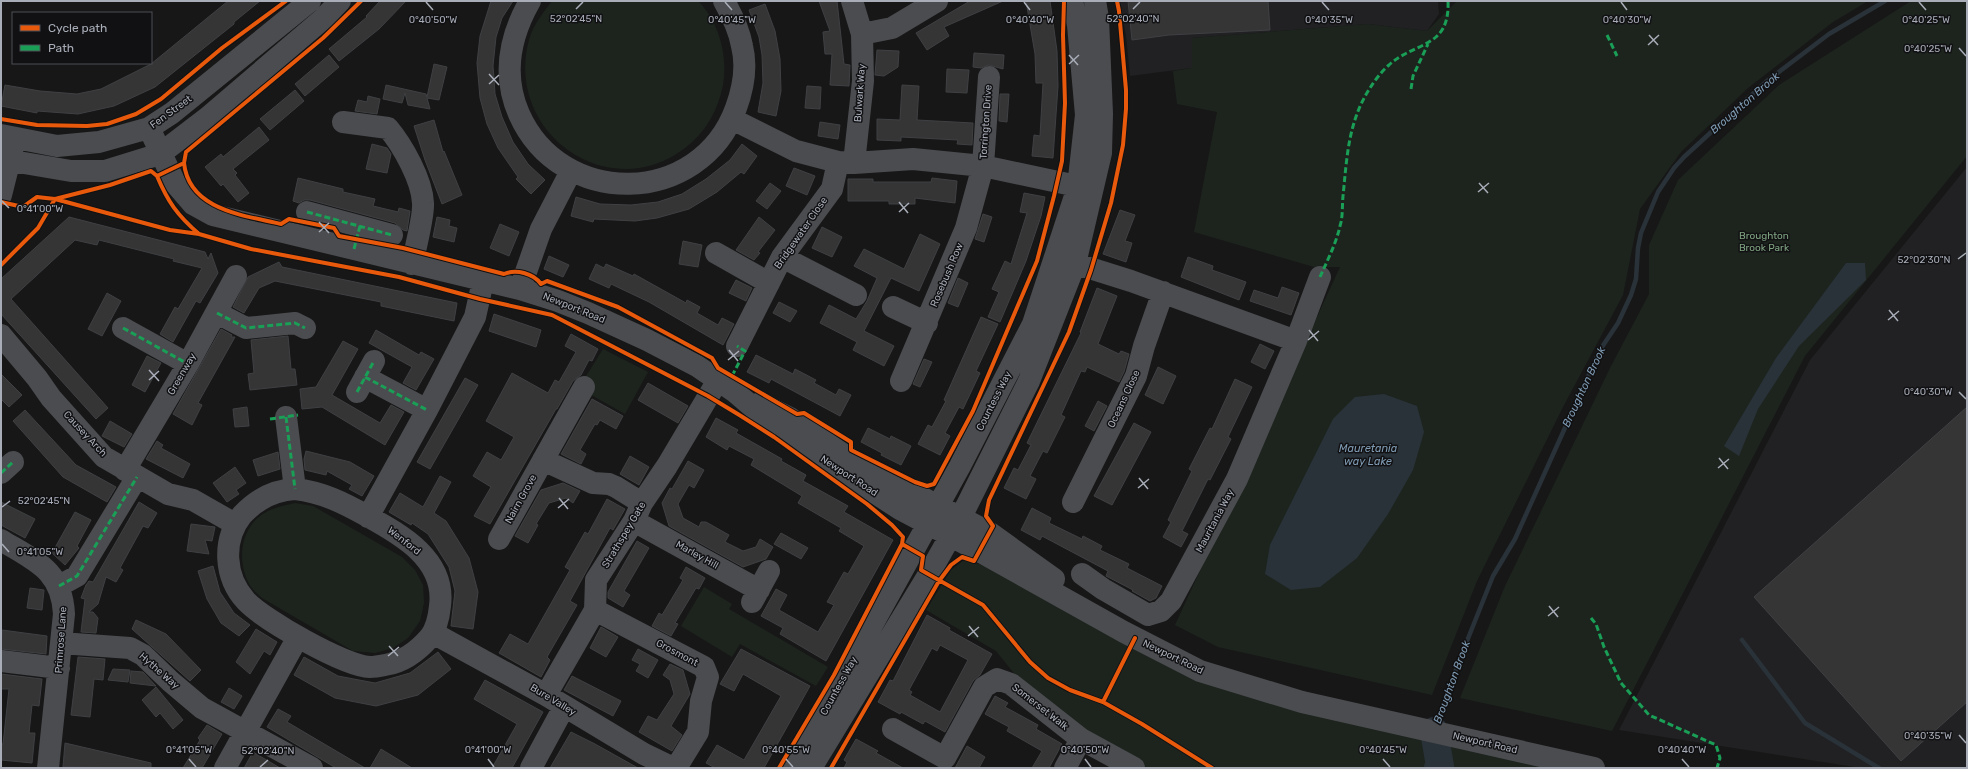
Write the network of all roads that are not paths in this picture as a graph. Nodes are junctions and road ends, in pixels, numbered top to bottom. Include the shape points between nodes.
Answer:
1 (340, 1) edge
2 (530, 1) edge
3 (724, 1) edge
4 (852, 1) edge
5 (937, 1) edge
6 (1072, 1) edge
7 (1095, 1) edge
8 (299, 4) edge
9 (862, 34) junction
10 (989, 77) dead end
11 (732, 119) junction
12 (343, 122) dead end
13 (148, 128) junction
14 (8, 136) edge
15 (160, 154) junction
16 (5, 160) edge
17 (846, 162) junction
18 (983, 166) junction
19 (571, 171) junction
20 (1085, 188) junction
21 (1, 195) edge
22 (307, 212) dead end
23 (360, 226) junction
24 (392, 235) dead end
25 (354, 249) junction
26 (716, 253) dead end
27 (782, 257) junction
28 (1065, 261) junction
29 (412, 264) junction
30 (236, 276) dead end
31 (1320, 277) dead end
32 (483, 281) junction
33 (769, 283) junction
34 (520, 289) junction
35 (1163, 292) junction
36 (856, 295) dead end
37 (893, 307) dead end
38 (217, 313) junction
39 (927, 323) junction
40 (123, 328) dead end
41 (305, 328) dead end
42 (1, 335) edge
43 (1296, 341) junction
44 (737, 346) dead end
45 (188, 364) junction
46 (366, 377) dead end
47 (718, 380) junction
48 (901, 381) dead end
49 (584, 387) dead end
50 (427, 410) junction
51 (285, 417) dead end
52 (544, 460) junction
53 (131, 473) junction
54 (294, 489) junction
55 (1073, 502) dead end
56 (638, 512) junction
57 (933, 516) junction
58 (368, 517) junction
59 (961, 518) junction
60 (235, 524) junction
61 (950, 536) junction
62 (499, 539) dead end
63 (1, 540) edge
64 (1082, 574) dead end
65 (59, 586) junction
66 (760, 588) dead end
67 (595, 610) junction
68 (1124, 632) junction
69 (433, 633) junction
70 (298, 637) junction
71 (61, 643) junction
72 (1, 661) edge
73 (59, 668) junction
74 (555, 701) junction
75 (892, 729) dead end
76 (245, 731) junction
77 (1081, 739) junction
78 (640, 761) edge
79 (48, 768) edge
80 (224, 768) edge
81 (312, 768) edge
82 (531, 768) edge
83 (674, 768) edge
84 (793, 768) edge
85 (811, 768) edge
86 (1065, 768) edge
87 (1134, 768) edge
88 (1594, 768) edge

1 - 15 street via 324,18 219,108
2 - 19 street via 520,18 509,61 515,105 524,125 537,143 552,159
3 - 11 street via 736,23 743,53 741,96
4 - 9 street, Bulwark Way
5 - 9 street via 892,28
6 - 20 street, Countess Way via 1078,25 1086,115
7 - 20 street via 1102,114 1101,153
8 - 13 street, Fen Street via 172,113
9 - 17 street, Bulwark Way via 863,81
10 - 18 street, Torrington Drive
11 - 17 street, Torrington Drive via 796,151
11 - 19 street via 715,145 691,166 663,179 632,185 600,182
12 - 29 street via 391,119 398,140 418,180 423,203
13 - 14 street, Fen Street via 99,142 57,146
13 - 15 street, Newport Road
14 - 16 street
15 - 16 street via 105,171 71,171
15 - 25 street, Newport Road via 175,183 192,204 212,216
16 - 21 street
17 - 18 street, Torrington Drive via 913,158
17 - 27 street, Bridgewater Close via 832,189
18 - 20 street, Torrington Drive
18 - 39 street, Rosebush Row via 966,228
19 - 34 street via 541,229
20 - 28 street, Countess Way
22 - 23 street
23 - 24 street
23 - 25 street
25 - 29 street, Newport Road
26 - 33 street
27 - 33 street, Bridgewater Close
27 - 36 street
28 - 35 street
28 - 57 street, Countess Way
28 - 59 street, Countess Way via 1029,381
29 - 32 street, Newport Road
30 - 38 street, Greenway
31 - 43 street, Mauritania Way
32 - 34 street, Newport Road
32 - 50 street via 476,317
33 - 44 street, Bridgewater Close
34 - 47 street, Newport Road via 558,301 647,340
35 - 43 street
35 - 55 street, Oceans Close via 1136,376
37 - 39 street
38 - 41 street via 246,328 295,323
38 - 45 street, Greenway
39 - 48 street, Rosebush Row
40 - 45 street
42 - 53 street, Causey Arch via 83,435 104,456
43 - 64 street, Mauritania Way via 1237,480 1171,601 1161,611 1148,615
45 - 53 street, Greenway
46 - 50 street
47 - 56 street, Strathspey Gate
47 - 57 street, Newport Road via 783,433 900,509
49 - 52 street, Nairn Grove
50 - 58 street
51 - 54 street
52 - 56 street via 593,484 616,487
52 - 62 street, Nairn Grove
53 - 60 street, Causey Arch via 168,494 193,500
53 - 65 street, Greenway via 76,576
54 - 58 street, Wenford via 312,491 341,502
54 - 60 street, Wenford via 282,490 263,498 247,509
56 - 66 street, Marley Hill
56 - 67 street, Strathspey Gate via 596,580
57 - 59 street
57 - 61 street, Newport Road
57 - 84 street, Countess Way
58 - 69 street, Wenford via 409,542 431,565 442,596
59 - 61 street, Countess Way
59 - 68 street via 990,533
60 - 70 street, Wenford via 230,535 228,551 229,569 236,587 246,600
61 - 68 street, Newport Road
61 - 85 street, Countess Way
63 - 65 street, Primrose Lane via 38,562
65 - 71 street, Primrose Lane via 64,614
67 - 74 street, Strathspey Gate
67 - 83 street, Grosmont via 704,667 708,676 701,701 698,732
68 - 88 street, Newport Road via 1200,671 1302,702
69 - 70 street, Wenford via 408,657 390,664 370,667 347,661
69 - 74 street, Bure Valley
70 - 76 street
71 - 73 street, Primrose Lane
71 - 76 street, Hythe Way via 130,648 143,656 202,708
72 - 73 street
73 - 79 street, Primrose Lane
74 - 78 street, Bure Valley
74 - 82 street, Strathspey Gate
75 - 77 street, Somerset Walk via 945,758 984,687 998,679 1011,684
76 - 80 street
76 - 81 street, Hythe Way
77 - 86 street
77 - 87 street, Somerset Walk
78 - 83 street, Bure Valley

